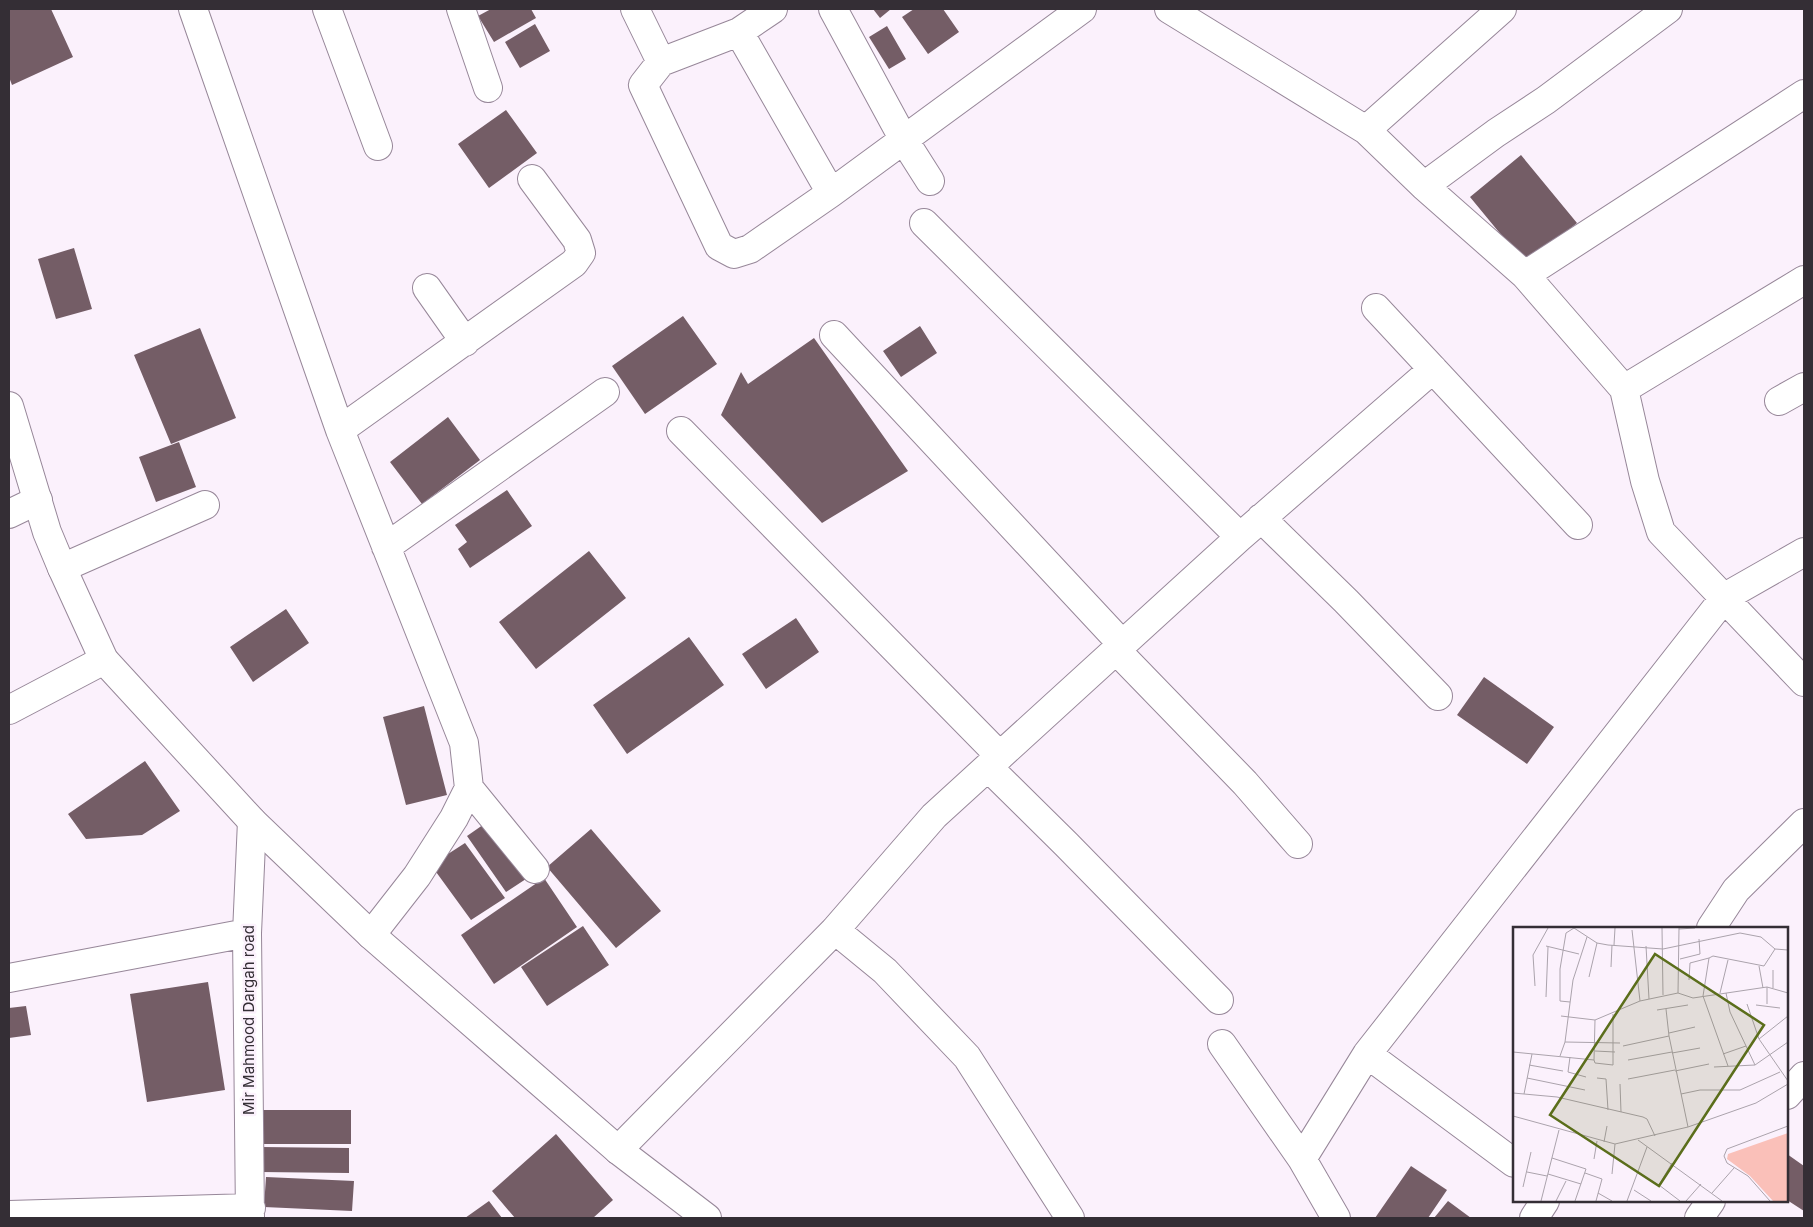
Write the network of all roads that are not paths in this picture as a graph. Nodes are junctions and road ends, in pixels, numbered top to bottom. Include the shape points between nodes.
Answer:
1 (193, 9) edge
2 (327, 9) edge
3 (461, 9) edge
4 (635, 9) edge
5 (773, 9) edge
6 (832, 9) edge
7 (1082, 9) edge
8 (1169, 9) edge
9 (1502, 9) edge
10 (1668, 9) edge
11 (739, 32) junction
12 (660, 62) junction
13 (488, 88) dead end
14 (1804, 94) edge
15 (1366, 130) junction
16 (904, 140) junction
17 (378, 146) dead end
18 (532, 178) dead end
19 (930, 181) dead end
20 (1424, 186) junction
21 (831, 192) junction
22 (924, 223) dead end
23 (1525, 274) junction
24 (1804, 280) edge
25 (427, 288) dead end
26 (1376, 308) dead end
27 (834, 335) dead end
28 (465, 342) junction
29 (1433, 369) junction
30 (1804, 388) edge
31 (1624, 389) junction
32 (605, 392) dead end
33 (1779, 401) dead end
34 (9, 406) edge
35 (340, 430) junction
36 (681, 431) dead end
37 (38, 500) junction
38 (204, 505) dead end
39 (9, 514) edge
40 (1262, 518) junction
41 (1578, 525) dead end
42 (1240, 537) junction
43 (386, 548) junction
44 (1804, 552) edge
45 (62, 568) junction
46 (1725, 597) junction
47 (1119, 647) junction
48 (104, 660) junction
49 (1804, 682) edge
50 (1438, 696) dead end
51 (9, 710) edge
52 (994, 762) junction
53 (469, 788) junction
54 (252, 821) junction
55 (1804, 823) edge
56 (1298, 844) dead end
57 (535, 869) dead end
58 (1712, 927) edge
59 (836, 930) junction
60 (247, 934) junction
61 (371, 935) junction
62 (9, 978) edge
63 (1219, 1000) dead end
64 (1222, 1044) dead end
65 (1367, 1054) junction
66 (1804, 1076) edge
67 (1788, 1094) edge
68 (618, 1150) junction
69 (1302, 1159) junction
70 (1513, 1162) edge
71 (1544, 1202) edge
72 (1710, 1202) edge
73 (250, 1213) edge
74 (9, 1215) edge
75 (706, 1218) edge
76 (1070, 1218) edge
77 (1336, 1218) edge
78 (1534, 1218) edge
79 (1699, 1218) edge

1 - 35 street
2 - 17 street
3 - 13 street
4 - 12 street
5 - 11 street
6 - 16 street
7 - 16 street
8 - 15 street
9 - 15 street
10 - 20 street
11 - 12 street
11 - 21 street
12 - 21 street via 643,86 719,246 734,254 750,249
14 - 23 street
15 - 20 street
16 - 19 street
16 - 21 street
18 - 28 street via 577,240 581,252 574,263
20 - 23 street
22 - 42 street
23 - 31 street
24 - 31 street
25 - 28 street
26 - 29 street
27 - 47 street
28 - 35 street
29 - 40 street
29 - 41 street
30 - 33 street
31 - 46 street via 1645,481 1661,532
32 - 43 street
34 - 37 street
35 - 43 street
36 - 52 street
37 - 39 street
37 - 45 street
38 - 45 street
40 - 42 street
40 - 50 street
42 - 47 street
43 - 53 street via 464,744
44 - 46 street
45 - 48 street
46 - 49 street
46 - 65 street
47 - 52 street
47 - 56 street
48 - 51 street
48 - 54 street
52 - 59 street via 934,816
52 - 63 street via 1066,844
53 - 57 street
53 - 61 street via 417,876
54 - 60 street, Mir Mahmood Dargah road
54 - 61 street
55 - 58 street via 1736,890
59 - 68 street
59 - 76 street via 885,971 967,1057
60 - 62 street
60 - 73 street, Mir Mahmood Dargah road
61 - 68 street
64 - 69 street
65 - 69 street
65 - 70 street
66 - 67 street
68 - 75 street
69 - 77 street
71 - 78 street
72 - 79 street
73 - 74 street

